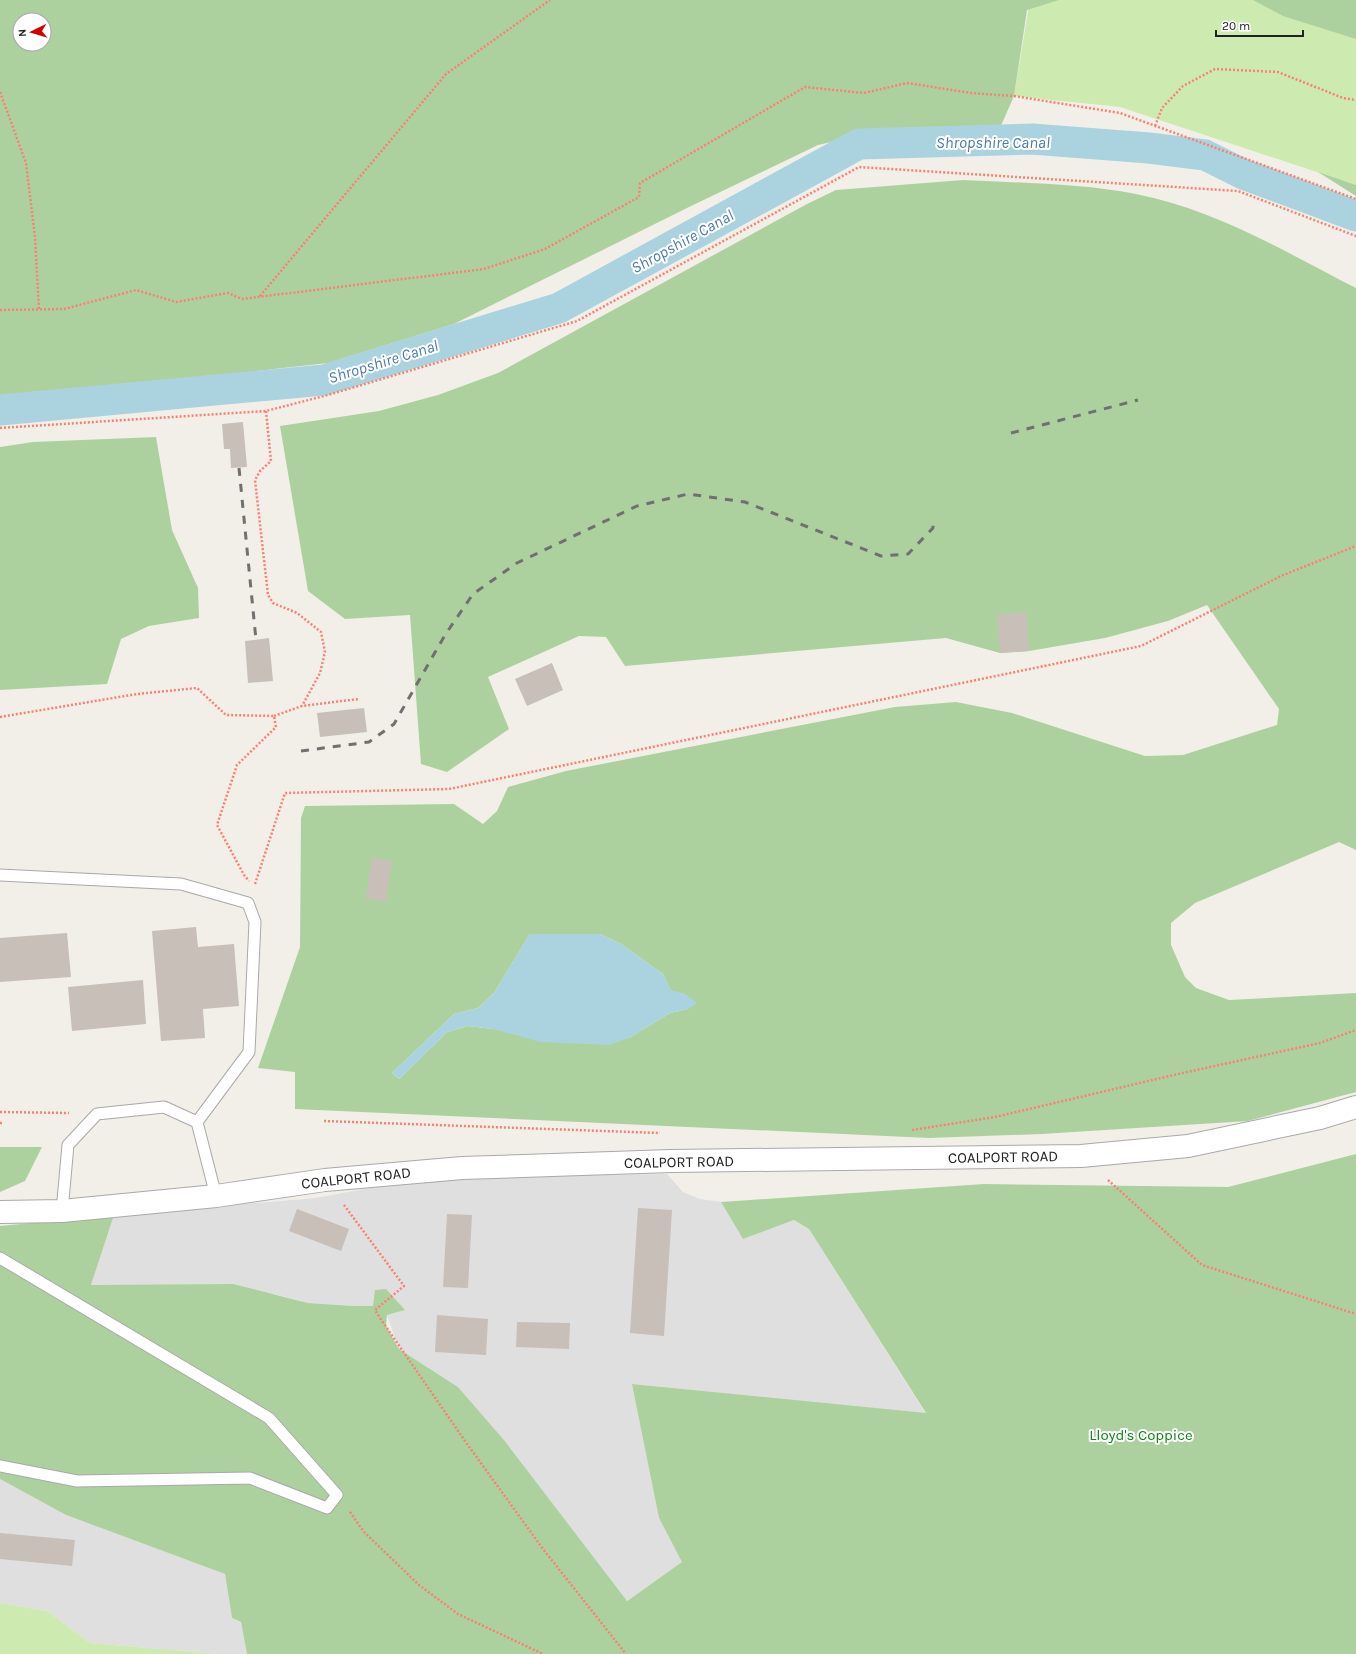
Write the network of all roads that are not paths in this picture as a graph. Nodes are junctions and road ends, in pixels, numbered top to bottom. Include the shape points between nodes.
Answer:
1 (0, 875) edge
2 (1356, 1107) edge
3 (197, 1122) junction
4 (216, 1196) junction
5 (62, 1211) junction
6 (0, 1212) edge
7 (0, 1258) edge
8 (0, 1466) edge

1 - 3 lane via 181,884 248,904 254,922 249,1052
2 - 4 street, COALPORT ROAD via 1320,1118 1188,1146 1081,1156 671,1161 462,1168 325,1180
3 - 4 lane
3 - 5 lane via 164,1107 97,1114 68,1145
4 - 5 street, COALPORT ROAD
5 - 6 street, COALPORT ROAD
7 - 8 lane via 269,1418 337,1495 327,1508 250,1478 77,1481

